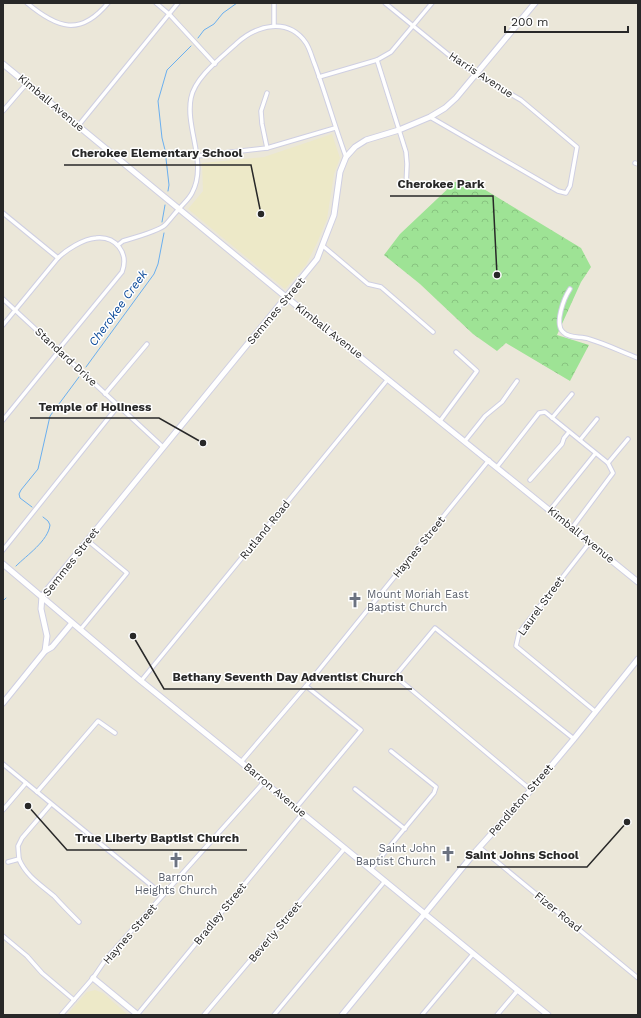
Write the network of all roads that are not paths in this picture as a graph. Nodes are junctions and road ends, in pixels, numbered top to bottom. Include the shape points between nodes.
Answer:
1 (27, 3) edge
2 (108, 3) edge
3 (156, 3) edge
4 (178, 3) edge
5 (274, 3) edge
6 (385, 3) edge
7 (432, 3) edge
8 (535, 3) edge
9 (169, 14) junction
10 (274, 26) junction
11 (413, 26) junction
12 (377, 60) junction
13 (3, 64) edge
14 (215, 64) junction
15 (476, 74) junction
16 (319, 77) junction
17 (27, 83) junction
18 (266, 93) dead end
19 (3, 111) edge
20 (430, 117) junction
21 (78, 126) junction
22 (335, 128) junction
23 (399, 130) junction
24 (267, 148) junction
25 (197, 156) junction
26 (346, 157) junction
27 (406, 187) dead end
28 (179, 208) junction
29 (3, 213) edge
30 (118, 245) junction
31 (323, 246) junction
32 (58, 258) junction
33 (570, 290) dead end
34 (286, 298) junction
35 (3, 299) edge
36 (15, 310) junction
37 (3, 325) edge
38 (433, 332) dead end
39 (147, 344) dead end
40 (59, 351) junction
41 (456, 352) dead end
42 (638, 358) edge
43 (388, 378) junction
44 (517, 381) dead end
45 (105, 394) junction
46 (572, 394) dead end
47 (118, 406) junction
48 (552, 418) junction
49 (597, 419) dead end
50 (3, 420) edge
51 (440, 421) junction
52 (569, 432) junction
53 (628, 439) dead end
54 (580, 440) junction
55 (465, 441) junction
56 (164, 447) junction
57 (595, 454) junction
58 (489, 460) junction
59 (608, 463) junction
60 (497, 467) junction
61 (530, 480) dead end
62 (550, 510) junction
63 (572, 528) junction
64 (87, 540) junction
65 (590, 542) junction
66 (3, 550) edge
67 (3, 564) edge
68 (638, 582) edge
69 (42, 596) junction
70 (72, 623) junction
71 (80, 630) junction
72 (45, 651) junction
73 (638, 659) edge
74 (141, 681) junction
75 (306, 686) junction
76 (3, 703) edge
77 (596, 712) junction
78 (115, 733) dead end
79 (574, 739) junction
80 (391, 751) dead end
81 (241, 762) junction
82 (3, 764) edge
83 (264, 782) junction
84 (26, 783) junction
85 (355, 789) dead end
86 (531, 790) junction
87 (37, 792) junction
88 (51, 804) junction
89 (296, 808) junction
90 (3, 810) edge
91 (303, 813) junction
92 (405, 829) junction
93 (479, 847) junction
94 (345, 848) junction
95 (19, 859) junction
96 (8, 862) dead end
97 (371, 869) junction
98 (385, 881) junction
99 (163, 895) junction
100 (425, 914) junction
101 (79, 922) dead end
102 (3, 936) edge
103 (473, 954) junction
104 (93, 978) junction
105 (638, 978) edge
106 (518, 990) junction
107 (74, 1000) junction
108 (61, 1015) edge
109 (138, 1015) edge
110 (204, 1015) edge
111 (274, 1015) edge
112 (342, 1015) edge
113 (422, 1015) edge
114 (497, 1015) edge
115 (548, 1015) edge

1 - 2 street via 49,20 67,25 92,20
3 - 9 street
4 - 9 street
5 - 10 street
6 - 11 street, Harris Avenue
7 - 11 street
8 - 15 main road, Semmes Street
9 - 14 street
9 - 21 street
10 - 14 street via 246,35
10 - 16 street via 291,30 299,36 306,44
11 - 12 street via 391,52
11 - 15 street, Harris Avenue
12 - 16 street
12 - 23 street
13 - 17 main road, Kimball Avenue
14 - 25 street via 197,83 191,96 189,110
15 - 20 main road, Semmes Street via 456,98
15 - 20 street, Harris Avenue via 521,100 577,147 570,186 566,193 558,191
16 - 22 street
17 - 19 street
17 - 21 main road, Kimball Avenue
18 - 24 street via 261,111
20 - 23 main road, Semmes Street
21 - 28 main road, Kimball Avenue
22 - 24 street
22 - 26 street
23 - 26 main road, Semmes Street via 366,140
23 - 27 street via 408,164
24 - 25 street
25 - 28 street via 197,182 192,194
26 - 31 main road, Semmes Street via 340,172 334,215
28 - 30 street via 164,226
28 - 34 main road, Kimball Avenue
29 - 32 street
30 - 32 street via 102,238 94,238 70,248
30 - 40 street via 124,254 122,272
31 - 34 main road, Semmes Street via 314,264
31 - 38 street via 368,284 381,287
32 - 36 street
33 - 42 street via 559,321 562,331 569,336 588,338
34 - 43 main road, Kimball Avenue
34 - 56 main road, Semmes Street
35 - 36 street, Standard Drive
36 - 37 street
36 - 40 street, Standard Drive
39 - 45 street
40 - 45 street, Standard Drive
40 - 50 street
41 - 51 street via 478,371
43 - 51 main road, Kimball Avenue
43 - 74 street, Rutland Road
44 - 55 street via 502,402 485,416
45 - 47 street, Standard Drive
46 - 48 street
47 - 56 street, Standard Drive
47 - 66 street
48 - 52 street
48 - 60 street via 545,412 539,413
49 - 54 street
51 - 55 main road, Kimball Avenue
52 - 54 street
52 - 61 street via 562,444
53 - 59 street
54 - 57 street
55 - 58 main road, Kimball Avenue
56 - 64 main road, Semmes Street
57 - 59 street
57 - 62 street
58 - 60 main road, Kimball Avenue
58 - 75 street, Haynes Street
59 - 63 street via 613,473
60 - 62 main road, Kimball Avenue
62 - 63 main road, Kimball Avenue
63 - 65 main road, Kimball Avenue
64 - 69 main road, Semmes Street
64 - 71 street via 127,573
65 - 68 main road, Kimball Avenue
65 - 77 street, Laurel Street via 519,633 516,646
67 - 69 main road, Barron Avenue
69 - 70 main road, Barron Avenue
69 - 72 main road, Semmes Street via 41,609 47,636
70 - 71 main road, Barron Avenue
70 - 72 main road
71 - 74 main road, Barron Avenue
72 - 76 main road
73 - 77 main road, Pendleton Street
74 - 81 main road, Barron Avenue
75 - 81 street, Haynes Street
75 - 89 street via 361,730
77 - 79 main road, Pendleton Street
78 - 87 street via 98,721
79 - 86 main road, Pendleton Street
79 - 86 street via 435,628 395,676
80 - 92 street via 436,787
81 - 83 main road, Barron Avenue
82 - 84 street
83 - 89 main road, Barron Avenue
83 - 99 street, Haynes Street
84 - 87 street
84 - 90 street
85 - 92 street
86 - 93 main road, Pendleton Street
87 - 88 street
88 - 95 street via 20,842
88 - 99 street
89 - 91 main road, Barron Avenue
91 - 94 main road, Barron Avenue
91 - 109 street, Bradley Street
92 - 97 street
93 - 100 main road, Pendleton Street
93 - 105 street, Fizer Road
94 - 97 main road, Barron Avenue
94 - 110 street, Beverly Street
95 - 96 street
95 - 101 street via 30,876
97 - 98 main road, Barron Avenue
98 - 100 main road, Barron Avenue
98 - 111 street
99 - 104 street, Haynes Street via 106,959
100 - 103 main road, Barron Avenue
100 - 112 main road, Pendleton Street
102 - 107 street
103 - 106 main road, Barron Avenue
103 - 113 street
104 - 107 street, Haynes Street
104 - 109 main road
106 - 114 street
106 - 115 main road, Barron Avenue
107 - 108 street, Haynes Street

